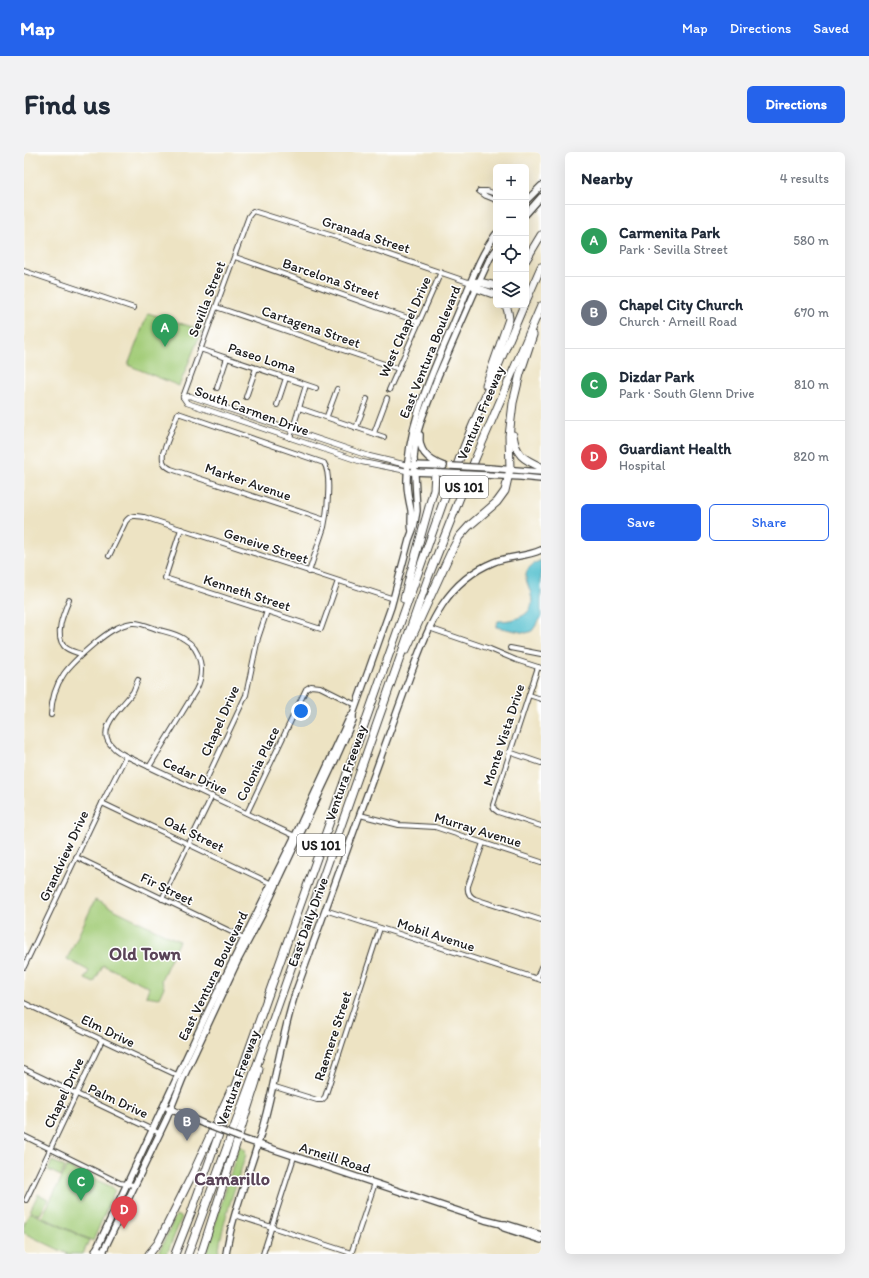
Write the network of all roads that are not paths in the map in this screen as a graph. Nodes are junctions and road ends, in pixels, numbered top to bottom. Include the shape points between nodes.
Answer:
1 (541, 186) edge
2 (493, 193) edge
3 (541, 197) edge
4 (493, 199) edge
5 (528, 200) edge
6 (529, 209) edge
7 (253, 211) joint
8 (495, 236) edge
9 (541, 236) edge
10 (493, 254) edge
11 (529, 255) edge
12 (235, 257) junction
13 (541, 266) edge
14 (24, 271) edge
15 (441, 272) junction
16 (475, 284) junction
17 (493, 286) edge
18 (493, 293) edge
19 (529, 294) edge
20 (541, 306) edge
21 (216, 307) junction
22 (134, 308) dead end
23 (507, 308) edge
24 (523, 308) edge
25 (541, 309) edge
26 (419, 322) junction
27 (200, 349) junction
28 (227, 358) junction
29 (256, 368) junction
30 (399, 369) junction
31 (286, 378) junction
32 (306, 385) junction
33 (216, 388) dead end
34 (316, 388) dead end
35 (337, 389) dead end
36 (389, 390) dead end
37 (183, 397) junction
38 (246, 397) dead end
39 (387, 398) dead end
40 (367, 399) dead end
41 (277, 406) dead end
42 (299, 408) junction
43 (327, 416) junction
44 (422, 418) junction
45 (472, 427) junction
46 (356, 428) junction
47 (511, 428) junction
48 (292, 430) junction
49 (374, 433) junction
50 (384, 437) dead end
51 (290, 438) junction
52 (444, 466) junction
53 (411, 467) junction
54 (541, 467) edge
55 (407, 471) junction
56 (510, 472) junction
57 (541, 472) edge
58 (438, 473) junction
59 (541, 479) edge
60 (325, 520) junction
61 (181, 530) junction
62 (412, 531) junction
63 (541, 550) edge
64 (109, 556) dead end
65 (309, 572) junction
66 (338, 581) junction
67 (394, 599) junction
68 (69, 600) dead end
69 (267, 612) junction
70 (429, 628) junction
71 (397, 629) junction
72 (510, 648) dead end
73 (81, 654) junction
74 (541, 654) edge
75 (539, 668) edge
76 (395, 671) junction
77 (138, 680) dead end
78 (529, 694) junction
79 (541, 698) edge
80 (356, 705) junction
81 (51, 715) dead end
82 (509, 752) junction
83 (126, 756) junction
84 (541, 763) edge
85 (149, 767) junction
86 (200, 791) junction
87 (212, 796) junction
88 (102, 802) junction
89 (247, 813) junction
90 (360, 815) junction
91 (541, 826) edge
92 (297, 837) junction
93 (483, 843) junction
94 (188, 844) junction
95 (76, 857) junction
96 (541, 862) edge
97 (274, 885) junction
98 (162, 899) junction
99 (325, 910) junction
100 (541, 920) edge
101 (380, 928) junction
102 (246, 940) junction
103 (24, 967) edge
104 (541, 967) edge
105 (539, 979) edge
106 (24, 1003) edge
107 (102, 1040) junction
108 (263, 1048) junction
109 (244, 1062) junction
110 (24, 1069) edge
111 (181, 1077) junction
112 (272, 1086) junction
113 (76, 1094) junction
114 (164, 1107) junction
115 (170, 1109) junction
116 (153, 1130) junction
117 (160, 1133) junction
118 (24, 1136) edge
119 (258, 1145) junction
120 (50, 1149) junction
121 (294, 1157) junction
122 (375, 1183) junction
123 (127, 1184) junction
124 (134, 1185) junction
125 (26, 1200) dead end
126 (235, 1215) junction
127 (501, 1224) junction
128 (272, 1227) junction
129 (541, 1235) edge
130 (541, 1240) edge
131 (101, 1253) edge
132 (149, 1254) edge
133 (175, 1254) edge
134 (188, 1254) edge
135 (201, 1254) edge
136 (226, 1254) edge
137 (263, 1254) edge
138 (351, 1254) edge

1 - 5 main road
2 - 4 street via 479,191
3 - 6 main road
7 - 12 street, Sevilla Street
7 - 15 street, Granada Street
8 - 16 main road, East Ventura Boulevard via 487,248
9 - 11 highway
10 - 16 main road, East Ventura Boulevard
12 - 21 street, Sevilla Street
12 - 26 street, Barcelona Street
13 - 19 highway
14 - 22 street
15 - 16 street, Granada Street
15 - 26 street, West Chapel Drive
16 - 17 highway
16 - 18 highway
16 - 44 main road, East Ventura Boulevard
16 - 53 main road, East Ventura Boulevard via 421,402 413,426
20 - 76 highway, Ventura Freeway / US 101 via 448,525
21 - 27 street, Sevilla Street
21 - 30 street, Cartagena Street
23 - 45 highway via 506,327
24 - 45 highway, Ventura Freeway / US 101
25 - 47 highway via 516,389
26 - 30 street, West Chapel Drive
27 - 28 street, Paseo Loma
27 - 37 street, Sevilla Street
28 - 29 street, Paseo Loma
28 - 33 street
29 - 31 street, Paseo Loma
29 - 38 street
30 - 36 street, West Chapel Drive
31 - 32 street, Paseo Loma
31 - 41 street
32 - 34 street, Paseo Loma
32 - 42 street
35 - 43 street
37 - 48 street, South Carmen Drive via 190,396
37 - 51 street, South Carmen Drive via 187,403
39 - 49 street
40 - 46 street
42 - 43 street
42 - 48 street
43 - 46 street
44 - 52 main road via 420,438 423,451 432,461
44 - 53 main road, East Ventura Boulevard
45 - 71 highway, Ventura Freeway / US 101
46 - 49 street
47 - 54 highway via 520,455
47 - 56 highway
48 - 51 street
48 - 53 street, South Carmen Drive
49 - 50 street
51 - 55 street, South Carmen Drive via 376,466
52 - 53 main road
52 - 56 main road, bridge
53 - 55 main road, East Ventura Boulevard
53 - 58 main road
53 - 62 main road, East Ventura Boulevard via 417,511
55 - 62 main road, East Ventura Boulevard
56 - 57 main road
56 - 58 main road, bridge via 486,475
56 - 59 main road
56 - 76 highway via 505,491 497,502 468,526 454,546
58 - 71 highway
60 - 60 street, Marker Avenue via 328,484 324,463 178,413 162,453 165,465
60 - 65 street
61 - 64 street, Geneive Street via 135,515 126,521
61 - 65 street, Geneive Street
61 - 69 street, Kenneth Street via 165,578
62 - 67 main road, East Ventura Boulevard
63 - 70 main road, East Daily Drive via 500,560 475,572 447,598
65 - 66 street, Geneive Street
66 - 67 street, Geneive Street
66 - 69 street, Kenneth Street via 321,629
67 - 80 main road, East Ventura Boulevard
68 - 73 street via 60,626 61,640 66,648
69 - 86 street, Chapel Drive via 258,638 246,695
70 - 75 street
70 - 90 main road, East Daily Drive
71 - 109 highway, Ventura Freeway / US 101
72 - 74 street
73 - 81 street via 58,683 53,696
73 - 85 street via 110,632 133,623 179,636 196,651 201,670 198,686
75 - 78 street, Monte Vista Drive
76 - 108 highway, Ventura Freeway / US 101
77 - 83 street, Cedar Drive via 134,690 109,721 106,731 106,738 112,746
78 - 79 street
78 - 82 street, Monte Vista Drive
80 - 89 street, Colonia Place via 320,687 311,686 306,689
80 - 92 main road, East Ventura Boulevard
82 - 84 street
82 - 91 street, Monte Vista Drive via 493,803 494,809
83 - 85 street, Cedar Drive
83 - 88 street, Grandview Drive
85 - 86 street, Cedar Drive
86 - 87 street, Cedar Drive
87 - 89 street, Cedar Drive
87 - 94 street
88 - 94 street, Oak Street
88 - 95 street, Grandview Drive
89 - 92 street, Cedar Drive
90 - 93 street, Murray Avenue via 399,825 435,827
90 - 99 main road, East Daily Drive
92 - 97 main road, East Ventura Boulevard
93 - 96 street, Murray Avenue
93 - 100 street via 468,886 469,895
94 - 97 street, Oak Street
94 - 98 street
95 - 98 street, Fir Street
95 - 103 street, Grandview Drive
97 - 102 main road, East Ventura Boulevard
98 - 102 street, Fir Street
99 - 101 street, Mobil Avenue
99 - 112 main road, East Daily Drive via 292,1004
101 - 105 street, Mobil Avenue
101 - 112 street, Raemere Street via 325,1097 317,1100
102 - 111 main road, East Ventura Boulevard
104 - 105 street
106 - 107 street, Elm Drive
107 - 111 street, Elm Drive
107 - 113 street, Chapel Drive
108 - 134 highway, Ventura Freeway / US 101
108 - 135 highway via 256,1082
109 - 132 highway via 194,1171 158,1243
109 - 133 highway, Ventura Freeway / US 101
110 - 113 street, Palm Drive
111 - 114 main road, East Ventura Boulevard
111 - 115 main road, East Ventura Boulevard
112 - 119 main road, East Daily Drive
113 - 116 street, Palm Drive
113 - 120 street, Chapel Drive
114 - 115 main road, Arneill Road
114 - 116 main road, East Ventura Boulevard
115 - 117 main road, East Ventura Boulevard
115 - 119 main road, Arneill Road, bridge
116 - 117 street, Palm Drive
116 - 123 main road, East Ventura Boulevard
117 - 124 main road, East Ventura Boulevard
118 - 120 street
119 - 121 main road, Arneill Road
119 - 126 main road, East Daily Drive
120 - 123 street
120 - 125 street, Chapel Drive
121 - 122 main road, Arneill Road
121 - 128 street
122 - 127 main road, Arneill Road
122 - 138 street
123 - 124 street
123 - 131 main road, East Ventura Boulevard
124 - 131 main road, East Ventura Boulevard
126 - 128 street
126 - 136 main road, East Daily Drive
127 - 129 main road, Arneill Road
127 - 130 main road, Arneill Road via 504,1228
128 - 137 street
128 - 138 street

